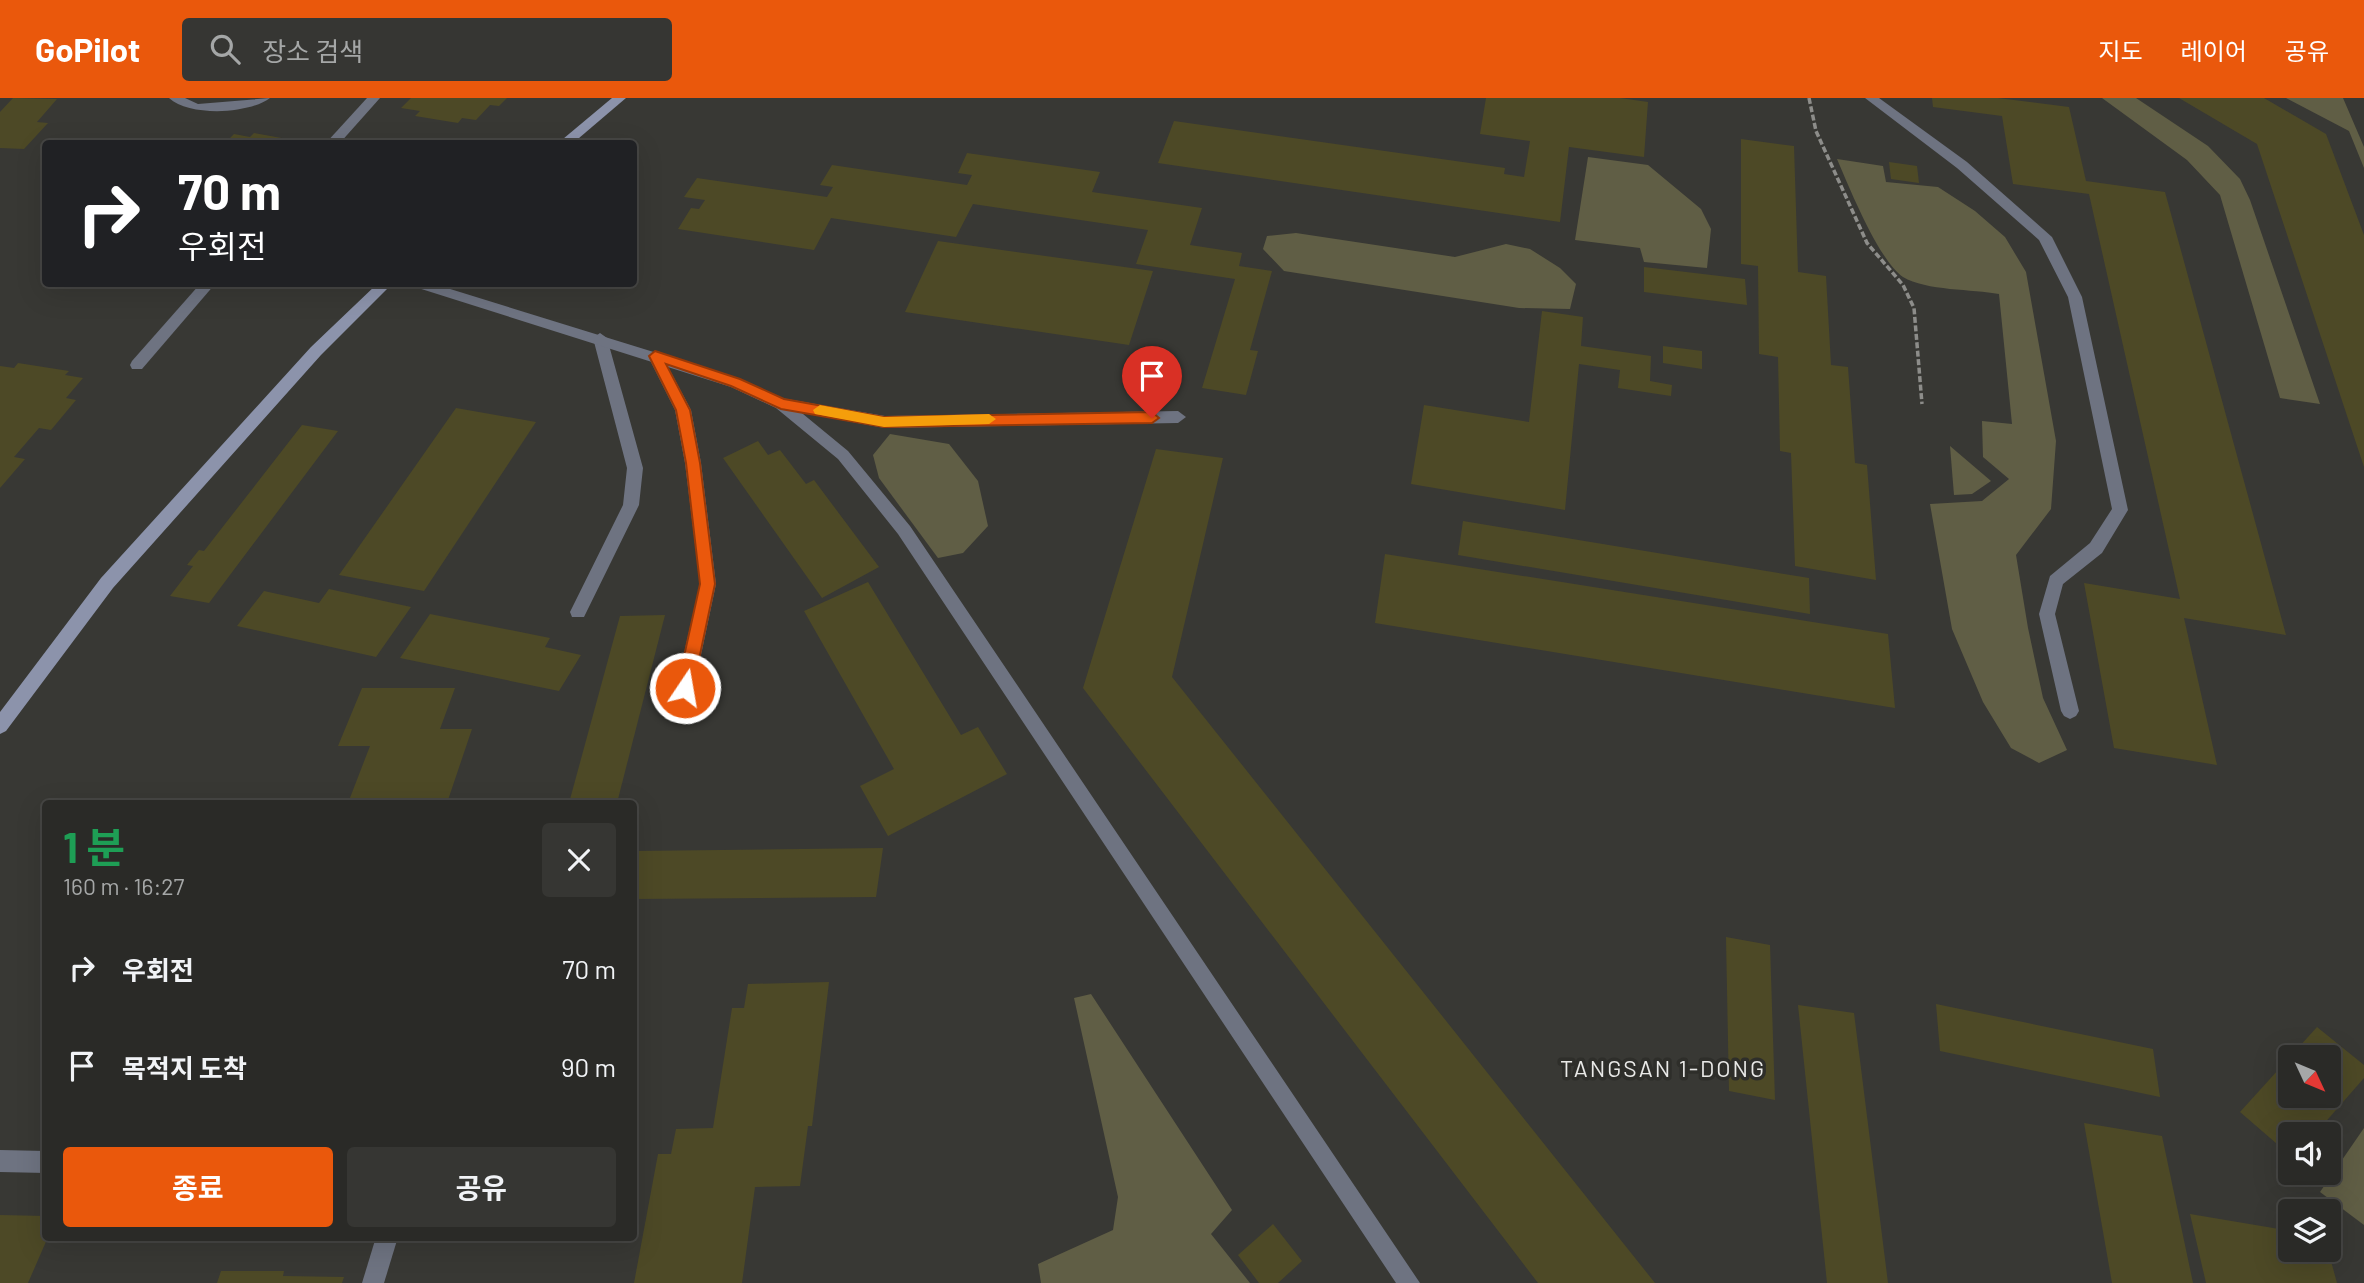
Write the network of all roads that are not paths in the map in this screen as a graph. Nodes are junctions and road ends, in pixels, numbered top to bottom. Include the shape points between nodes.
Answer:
1 (175, 98) edge
2 (264, 98) edge
3 (374, 98) edge
4 (620, 98) edge
5 (1871, 98) edge
6 (335, 140) edge
7 (568, 140) edge
8 (205, 287) edge
9 (382, 287) edge
10 (430, 287) edge
11 (600, 338) junction
12 (655, 356) junction
13 (137, 365) dead end
14 (781, 404) junction
15 (1178, 417) dead end
16 (578, 612) dead end
17 (685, 688) dead end
18 (2070, 711) dead end
19 (0, 726) edge
20 (0, 1161) edge
21 (42, 1162) edge
22 (386, 1241) edge
23 (373, 1283) edge
24 (1409, 1283) edge

1 - 2 street via 196,108 222,108
3 - 6 street
4 - 7 street
5 - 18 street via 1962,165 2045,237 2075,297 2120,509 2096,548 2056,581 2047,614
8 - 13 street
9 - 19 street via 298,371 107,583
10 - 11 street
11 - 12 street
11 - 16 street via 635,468 631,505
12 - 14 street via 736,383
12 - 17 street via 683,410 708,584
14 - 15 street via 884,422
14 - 24 street via 843,455 904,530
20 - 21 street
22 - 23 street

